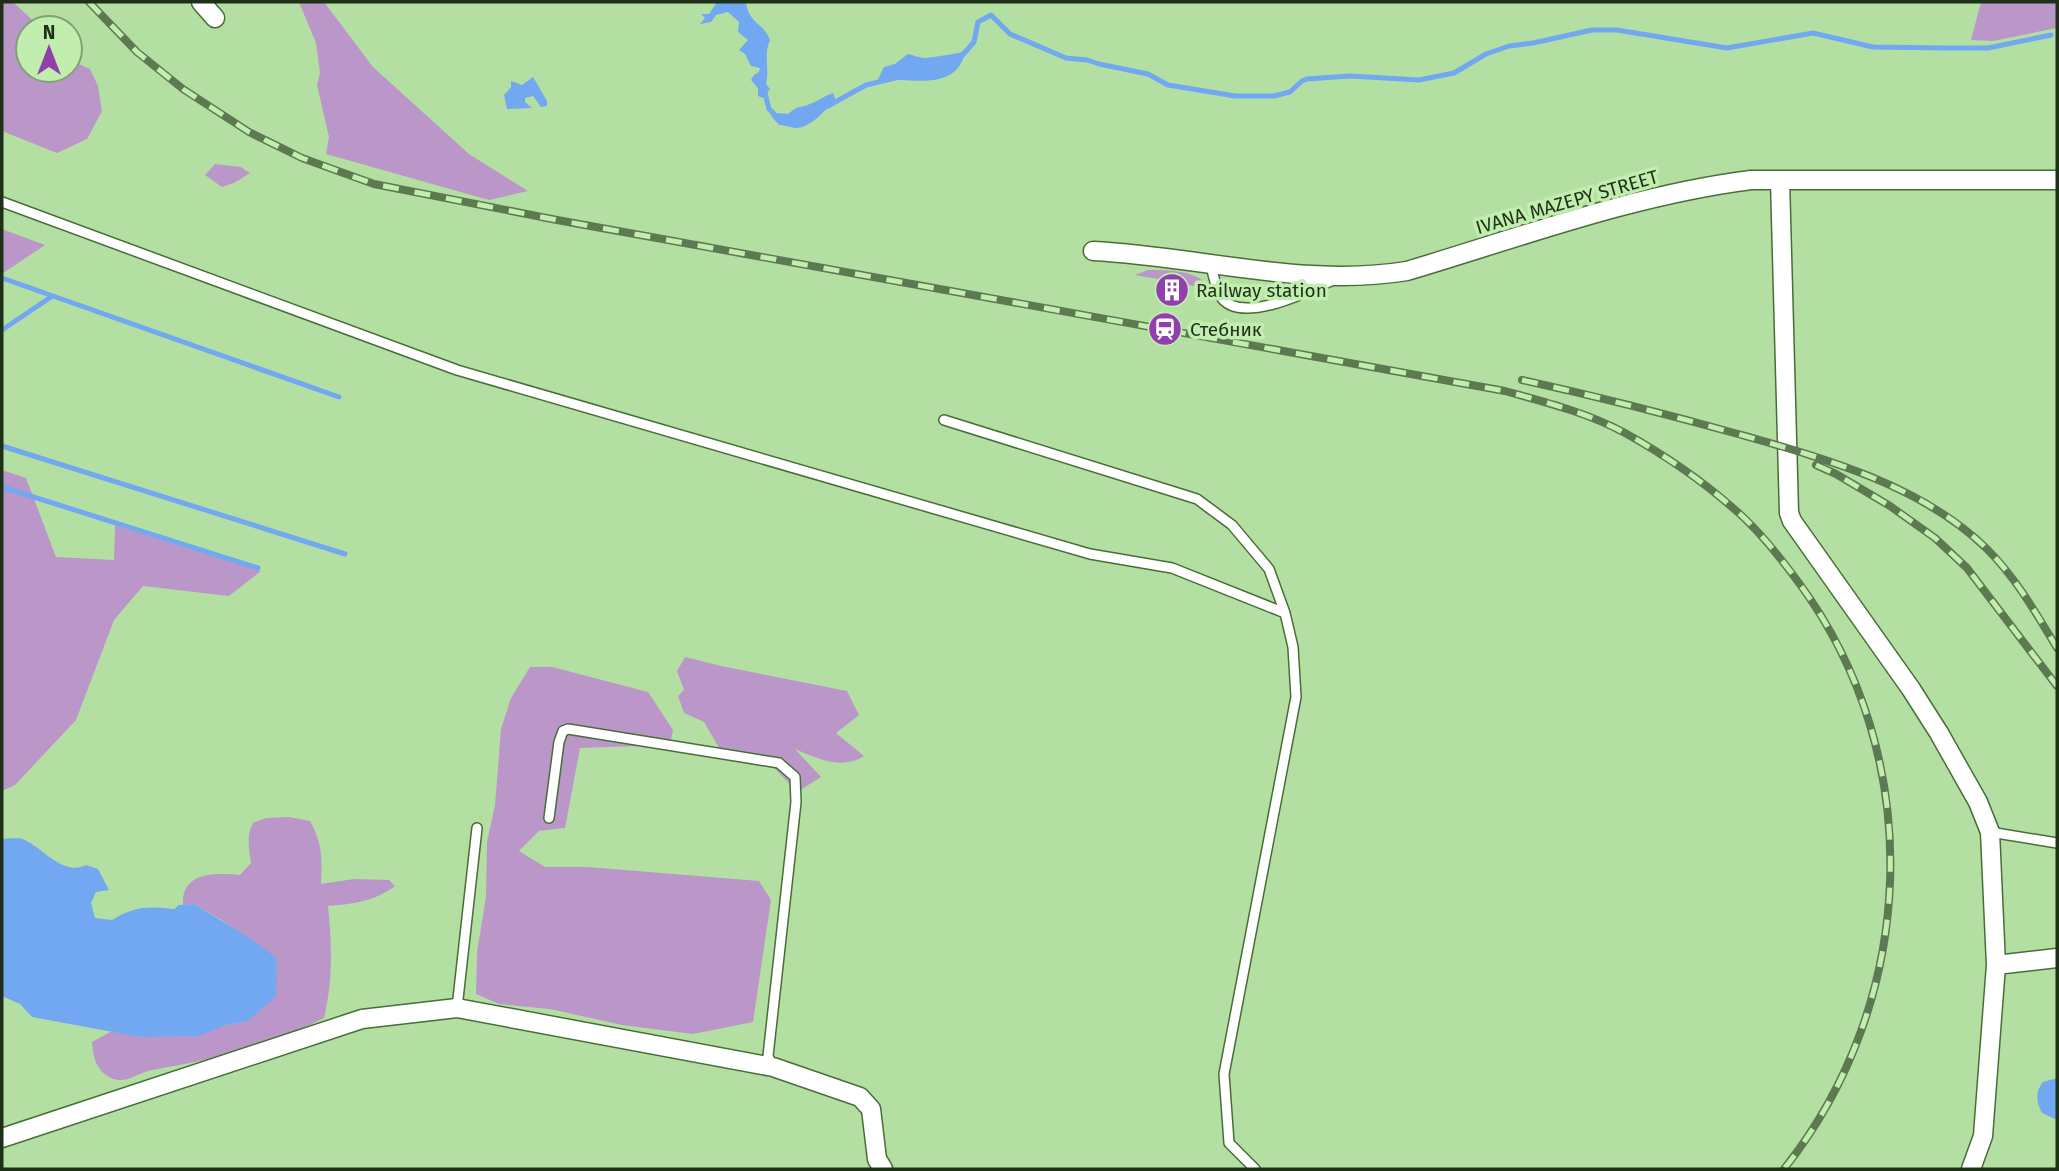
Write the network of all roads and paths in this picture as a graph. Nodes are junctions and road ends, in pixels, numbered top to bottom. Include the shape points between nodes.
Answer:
1 (201, 2) edge
2 (215, 18) dead end
3 (1780, 180) junction
4 (2057, 180) edge
5 (2, 202) edge
6 (1093, 251) dead end
7 (1211, 265) junction
8 (1341, 277) junction
9 (944, 420) dead end
10 (1284, 613) junction
11 (549, 818) dead end
12 (477, 828) dead end
13 (1990, 832) junction
14 (2057, 844) edge
15 (2057, 958) edge
16 (1996, 965) junction
17 (457, 1008) junction
18 (773, 1067) junction
19 (2, 1138) edge
20 (883, 1169) edge
21 (1255, 1169) edge
22 (1970, 1169) edge

1 - 2 street
3 - 4 street, IVANA MAZEPY STREET
3 - 8 street, IVANA MAZEPY STREET via 1740,181 1654,197 1408,271
3 - 13 street via 1789,513 1938,733
5 - 10 lane via 457,370 1090,554 1172,568
6 - 7 street, IVANA MAZEPY STREET
7 - 8 street, IVANA MAZEPY STREET
7 - 8 lane via 1222,298 1240,307 1296,298
9 - 10 lane via 1197,499 1232,525 1269,569
10 - 21 lane via 1293,647 1296,697 1224,1074 1229,1143
11 - 18 lane via 559,742 568,729 779,763 795,777 768,1056
12 - 17 lane
13 - 14 lane
13 - 16 street
15 - 16 street
16 - 22 street via 1983,1136
17 - 18 street
17 - 19 street via 362,1019
18 - 20 street via 859,1097 871,1108 877,1160

